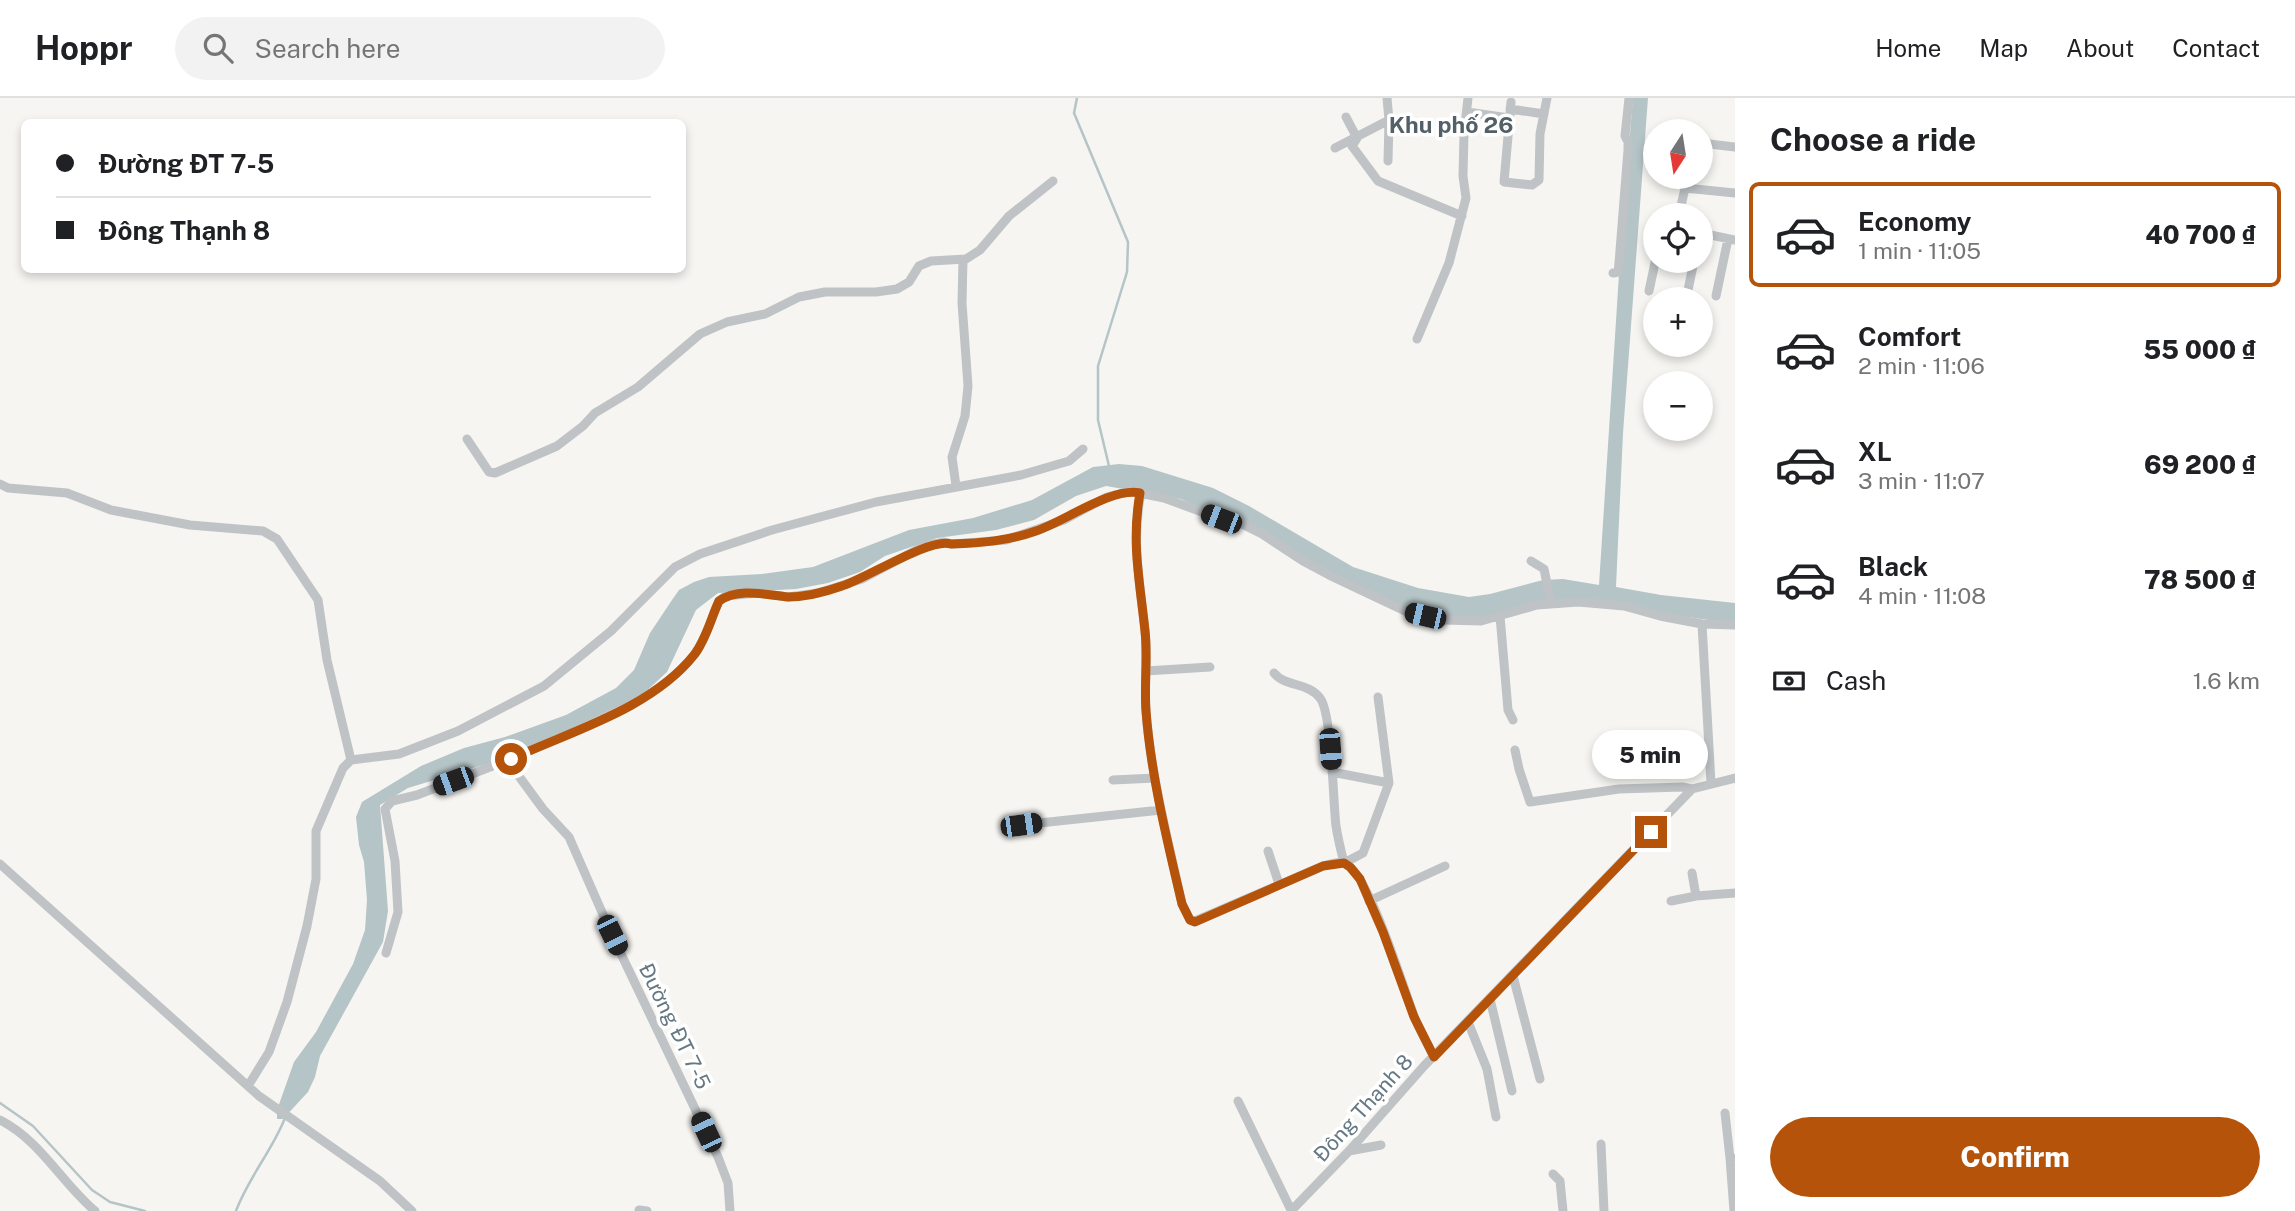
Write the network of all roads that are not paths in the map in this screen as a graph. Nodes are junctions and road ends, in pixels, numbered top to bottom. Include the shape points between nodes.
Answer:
1 (1387, 98) edge
2 (1468, 98) edge
3 (1547, 98) edge
4 (1629, 98) edge
5 (1510, 110) junction
6 (1466, 112) junction
7 (1544, 114) junction
8 (1346, 117) dead end
9 (1389, 120) junction
10 (1357, 138) junction
11 (1713, 144) edge
12 (1735, 147) edge
13 (1335, 148) dead end
14 (1388, 161) dead end
15 (1053, 181) dead end
16 (1735, 194) edge
17 (1682, 203) edge
18 (1462, 216) junction
19 (1713, 236) edge
20 (1732, 240) edge
21 (963, 260) junction
22 (1613, 273) dead end
23 (1716, 296) dead end
24 (1417, 339) dead end
25 (467, 439) dead end
26 (1083, 449) dead end
27 (0, 484) edge
28 (956, 486) junction
29 (1140, 493) junction
30 (1531, 561) dead end
31 (1551, 602) junction
32 (1500, 616) junction
33 (1702, 624) junction
34 (1735, 625) edge
35 (1210, 667) dead end
36 (1146, 671) junction
37 (1274, 673) dead end
38 (1378, 697) dead end
39 (1513, 720) dead end
40 (1515, 750) dead end
41 (511, 759) junction
42 (351, 760) junction
43 (1332, 772) junction
44 (1155, 778) junction
45 (1735, 778) edge
46 (1113, 780) dead end
47 (1389, 783) junction
48 (1711, 783) junction
49 (1692, 789) junction
50 (1161, 810) junction
51 (1021, 825) dead end
52 (1268, 850) dead end
53 (1344, 863) junction
54 (0, 864) edge
55 (1445, 866) dead end
56 (1692, 873) dead end
57 (1279, 884) junction
58 (1735, 893) edge
59 (1696, 896) junction
60 (1369, 901) junction
61 (1671, 901) dead end
62 (386, 953) dead end
63 (1513, 976) junction
64 (1490, 999) junction
65 (1468, 1022) junction
66 (1434, 1057) junction
67 (1540, 1079) dead end
68 (248, 1086) junction
69 (1512, 1091) dead end
70 (1238, 1101) dead end
71 (1725, 1113) dead end
72 (1496, 1117) dead end
73 (0, 1120) edge
74 (1601, 1144) dead end
75 (1381, 1145) dead end
76 (1349, 1151) junction
77 (1732, 1158) edge
78 (1553, 1174) dead end
79 (1299, 1207) edge
80 (95, 1211) edge
81 (412, 1211) edge
82 (730, 1211) edge
83 (1291, 1211) edge
84 (1563, 1211) edge
85 (1604, 1211) edge
86 (1734, 1211) edge

1 - 9 street
2 - 6 street
3 - 7 street
4 - 22 street via 1619,263 1618,272
5 - 6 street
5 - 7 street
5 - 7 street via 1504,182 1532,184 1539,180
6 - 18 street
8 - 10 street
9 - 10 street
9 - 14 street
10 - 13 street
10 - 18 street via 1352,146 1378,181
11 - 12 street
15 - 21 street via 1009,215 980,250
16 - 17 street via 1685,188
18 - 24 street via 1449,263
19 - 20 street
20 - 23 street
21 - 25 street via 919,266 909,282 897,289 799,297 765,314 727,322 700,334 557,446 495,473 489,472
21 - 28 street via 968,386 953,457
26 - 28 street via 1069,461 1021,475
27 - 42 street via 67,493 111,510 190,525 263,531 277,539 318,603
28 - 42 street via 850,509 700,554 675,567 611,631 544,685 458,731 399,754
29 - 32 street via 1242,524 1303,561 1408,612 1443,620 1482,621
29 - 36 street via 1135,548
29 - 41 street via 1107,497 1064,520 1006,540 944,541 924,546 862,579 818,593 726,596 719,601 694,655 667,681 624,709
30 - 31 street via 1544,569
31 - 32 street
31 - 33 street via 1624,606
32 - 39 street via 1508,710
33 - 34 street
33 - 48 street
35 - 36 street
36 - 44 street
37 - 43 street via 1279,679 1312,689 1322,701
38 - 47 street
40 - 49 street via 1530,802 1619,789
41 - 62 street via 392,801 386,810 398,912
41 - 82 street, Đường ĐT 7-5 via 543,809 569,837 718,1157 728,1183
42 - 68 street via 343,768 316,831 316,879 287,1002 271,1048
43 - 47 street
43 - 53 street
44 - 46 street
44 - 50 street
45 - 48 street, Đông Thạnh 8
47 - 53 street via 1363,853
48 - 49 street, Đông Thạnh 8
49 - 63 street, Đông Thạnh 8
50 - 51 street
50 - 57 street via 1182,904 1190,920 1195,922
52 - 57 street
53 - 57 street via 1323,866
53 - 60 street via 1360,879
54 - 68 street
55 - 60 street
56 - 59 street
58 - 59 street
59 - 61 street
60 - 66 street
63 - 64 street, Đông Thạnh 8
63 - 67 street
64 - 65 street, Đông Thạnh 8
64 - 69 street
65 - 66 street, Đông Thạnh 8
65 - 72 street via 1487,1069
66 - 76 street, Đông Thạnh 8
68 - 81 street via 380,1181
70 - 83 street
71 - 77 street
73 - 80 street via 40,1149
74 - 85 street
75 - 76 street
76 - 79 street, Đông Thạnh 8
77 - 86 street
78 - 84 street via 1560,1181
79 - 83 street, Đông Thạnh 8

